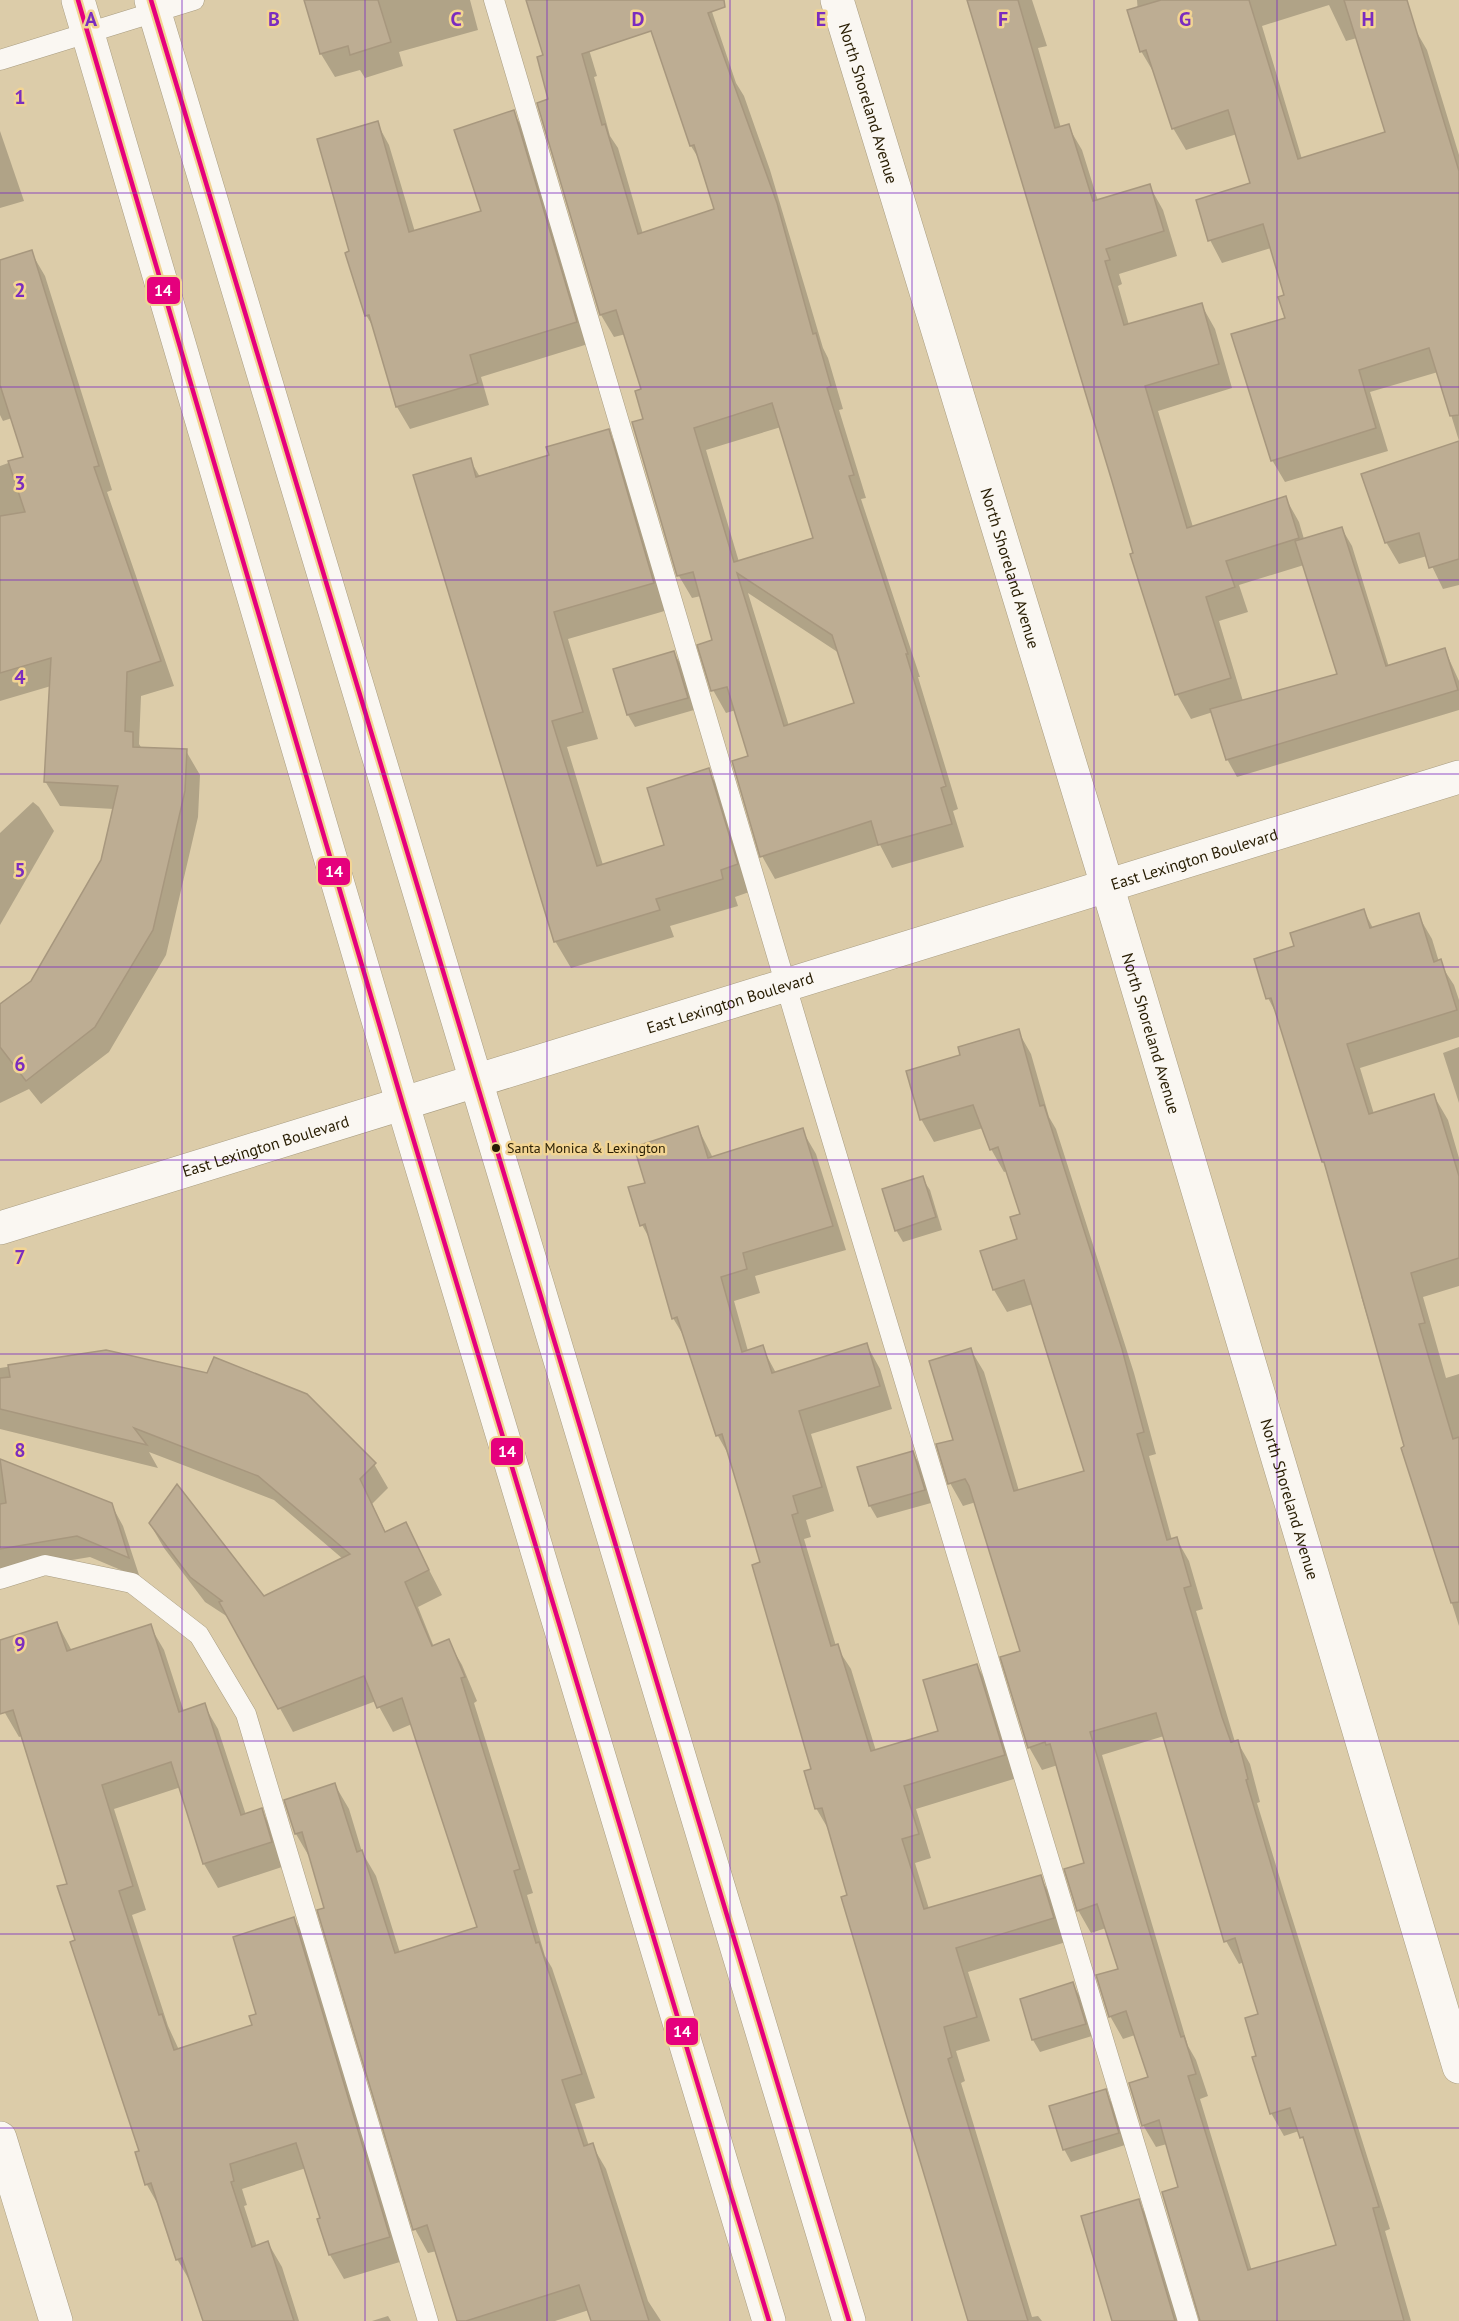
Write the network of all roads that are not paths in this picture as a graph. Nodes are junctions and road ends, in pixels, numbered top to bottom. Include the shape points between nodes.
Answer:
1 (78, 0) edge
2 (194, 0) edge
3 (494, 0) edge
4 (837, 0) edge
5 (153, 6) edge
6 (87, 33) junction
7 (0, 60) edge
8 (1459, 777) edge
9 (1107, 885) junction
10 (786, 986) junction
11 (477, 1081) junction
12 (403, 1105) junction
13 (0, 1228) edge
14 (0, 1579) edge
15 (1459, 2067) edge
16 (0, 2138) edge
17 (56, 2321) edge
18 (428, 2321) edge
19 (769, 2321) edge
20 (849, 2321) edge
21 (1188, 2321) edge

1 - 6 street
2 - 5 lane
3 - 10 lane
4 - 9 street, North Shoreland Avenue
5 - 6 lane
5 - 11 street
6 - 7 lane
6 - 12 street
8 - 9 street, East Lexington Boulevard
9 - 10 street, East Lexington Boulevard
9 - 15 street, North Shoreland Avenue
10 - 11 street, East Lexington Boulevard
10 - 21 lane
11 - 12 street, East Lexington Boulevard
11 - 20 street
12 - 13 street, East Lexington Boulevard
12 - 19 street
14 - 18 lane via 45,1565 132,1583 198,1635 246,1714
16 - 17 street

